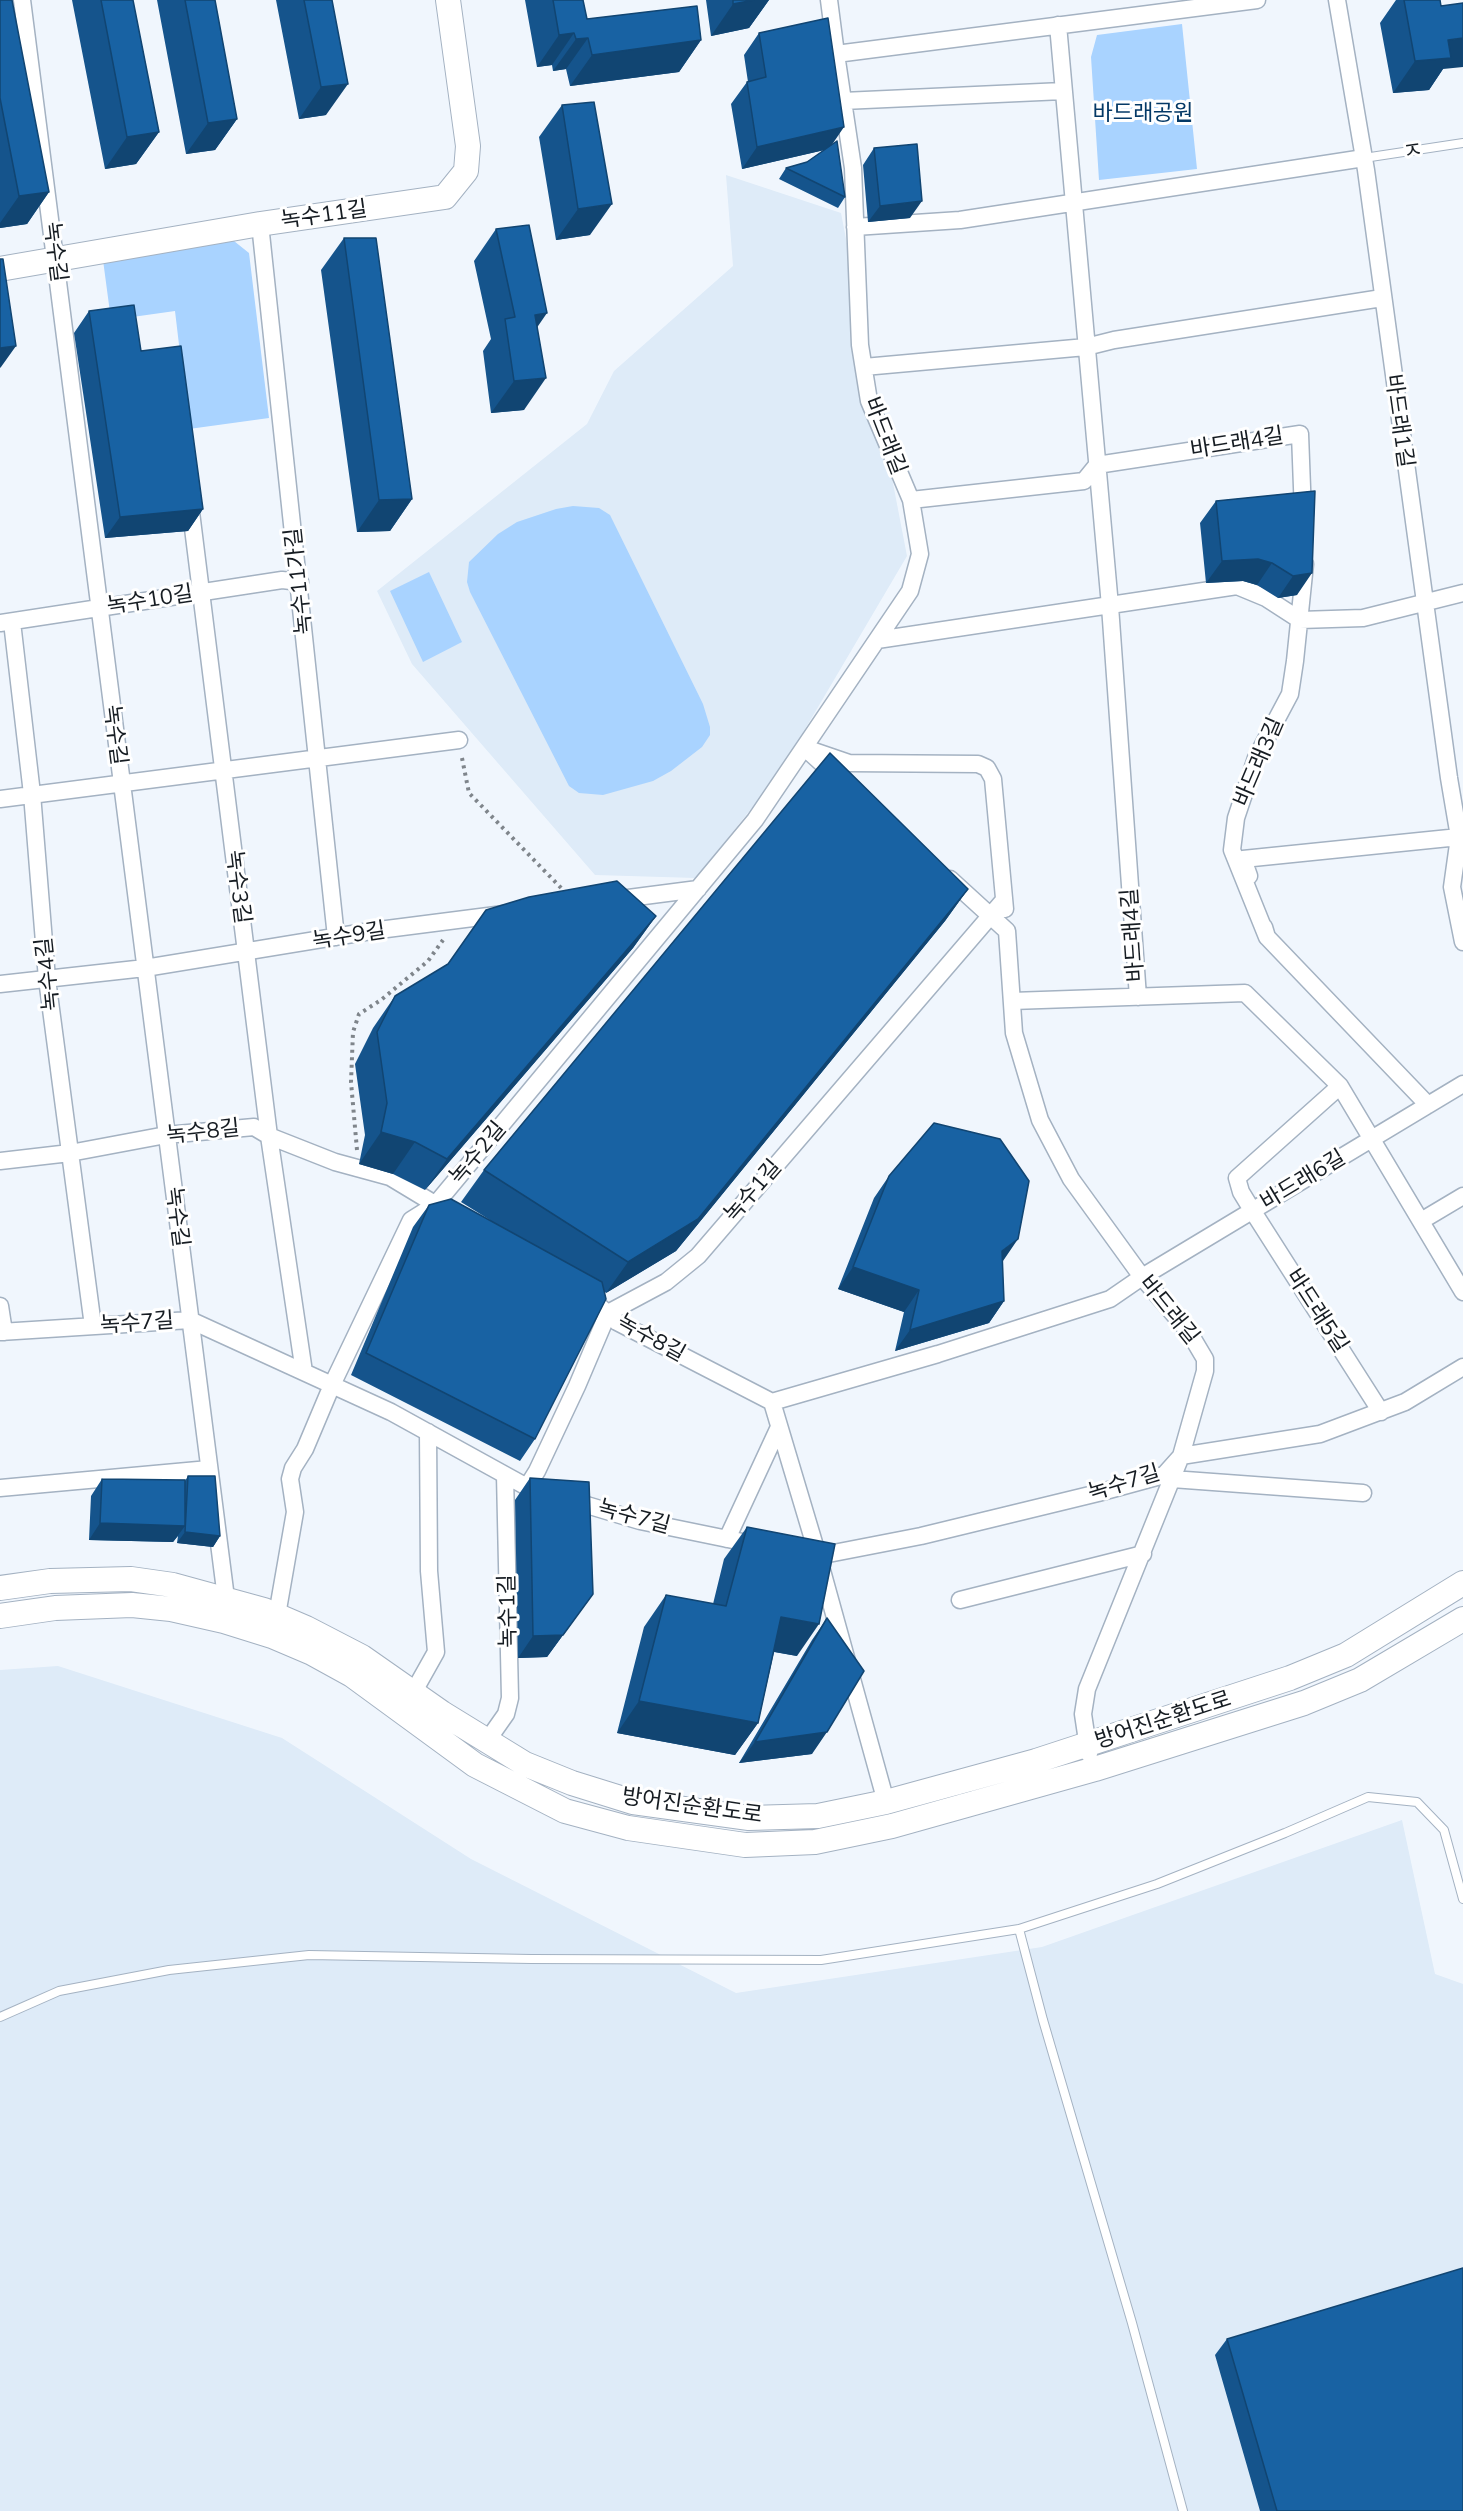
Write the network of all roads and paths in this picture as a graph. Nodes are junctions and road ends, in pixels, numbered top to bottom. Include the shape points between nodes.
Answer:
1 (22, 0) edge
2 (448, 0) edge
3 (829, 0) edge
4 (1257, 0) edge
5 (1337, 0) edge
6 (1058, 26) junction
7 (836, 54) junction
8 (1063, 91) junction
9 (843, 101) junction
10 (1463, 143) edge
11 (1364, 158) junction
12 (1073, 203) junction
13 (260, 224) junction
14 (855, 227) junction
15 (56, 258) junction
16 (0, 269) edge
17 (1382, 298) junction
18 (1086, 347) junction
19 (864, 367) junction
20 (1097, 465) junction
21 (188, 491) edge
22 (911, 500) junction
23 (1304, 526) edge
24 (1305, 549) edge
25 (300, 582) junction
26 (201, 592) junction
27 (1463, 593) edge
28 (1425, 603) junction
29 (1110, 606) junction
30 (100, 608) junction
31 (1300, 620) junction
32 (6, 623) edge
33 (877, 640) junction
34 (459, 740) joint
35 (804, 748) junction
36 (318, 757) junction
37 (223, 769) junction
38 (121, 782) junction
39 (849, 788) edge
40 (32, 794) junction
41 (0, 799) edge
42 (1461, 839) edge
43 (937, 868) edge
44 (698, 889) junction
45 (569, 896) edge
46 (1004, 900) junction
47 (599, 902) edge
48 (523, 912) edge
49 (990, 916) junction
50 (457, 920) junction
51 (1007, 931) junction
52 (336, 937) junction
53 (1267, 937) junction
54 (1463, 942) edge
55 (246, 952) junction
56 (145, 968) junction
57 (47, 979) junction
58 (0, 984) edge
59 (1138, 997) junction
60 (1012, 1001) junction
61 (1463, 1083) edge
62 (1340, 1086) junction
63 (1428, 1105) junction
64 (166, 1135) junction
65 (269, 1136) junction
66 (1371, 1138) junction
67 (69, 1153) junction
68 (0, 1161) edge
69 (351, 1166) junction
70 (1463, 1196) edge
71 (435, 1204) junction
72 (1252, 1210) junction
73 (455, 1216) edge
74 (1421, 1221) junction
75 (1142, 1276) junction
76 (573, 1287) edge
77 (1463, 1292) edge
78 (0, 1306) edge
79 (608, 1313) junction
80 (190, 1320) junction
81 (93, 1326) junction
82 (2, 1332) edge
83 (1463, 1367) edge
84 (304, 1372) junction
85 (332, 1385) junction
86 (772, 1402) junction
87 (1381, 1412) junction
88 (779, 1427) junction
89 (428, 1432) junction
90 (1181, 1456) junction
91 (209, 1469) junction
92 (505, 1475) junction
93 (1172, 1479) junction
94 (527, 1487) junction
95 (0, 1488) edge
96 (1363, 1493) dead end
97 (727, 1539) junction
98 (772, 1547) edge
99 (795, 1552) edge
100 (1143, 1554) junction
101 (818, 1556) junction
102 (1463, 1582) edge
103 (0, 1588) edge
104 (226, 1598) junction
105 (960, 1599) dead end
106 (277, 1615) junction
107 (0, 1616) edge
108 (1463, 1619) edge
109 (413, 1693) junction
110 (487, 1741) junction
111 (1086, 1745) junction
112 (1095, 1769) junction
113 (886, 1802) junction
114 (1463, 1899) edge
115 (1019, 1929) junction
116 (0, 2017) edge
117 (1183, 2511) edge

1 - 15 street, 녹수길
2 - 13 main road, 녹수11길 via 468,146 466,171 446,197
3 - 7 street, 바드래길
4 - 6 street
5 - 11 street, 바드래1길
6 - 7 street
6 - 8 street, 바드래4길
7 - 9 street, 바드래길
8 - 9 street
8 - 12 street, 바드래4길
9 - 14 street, 바드래길 via 853,168
10 - 11 lane, ㅈ
11 - 12 street
11 - 17 street, 바드래1길
12 - 14 street via 960,220
12 - 18 street, 바드래4길
13 - 15 main road, 녹수11길
13 - 25 street, 녹수11가길
14 - 19 street, 바드래길
15 - 16 main road, 녹수11길
15 - 30 street, 녹수길
17 - 18 street
17 - 28 street, 바드래1길
18 - 19 street
18 - 20 street, 바드래4길
19 - 22 street, 바드래길 via 869,401
20 - 22 street via 1084,481
20 - 23 street, 바드래4길 via 1300,434
20 - 29 street, 바드래4길
21 - 26 street, 녹수3길
22 - 33 street, 바드래길 via 920,554 910,591
24 - 31 street
25 - 26 street, 녹수10길 via 282,580
25 - 36 street, 녹수11가길
26 - 30 street, 녹수10길
26 - 37 street, 녹수3길
27 - 28 street
28 - 31 street via 1363,618
28 - 42 street, 바드래1길
29 - 31 street via 1237,586 1266,598
29 - 33 street
29 - 59 street, 바드래4길
30 - 32 street, 녹수10길
30 - 38 street, 녹수길
31 - 53 street, 바드래3길 via 1290,694 1256,758 1236,818 1232,850
32 - 40 street, 녹수4길
33 - 35 street, 바드래길
34 - 36 street
34 - 45 path via 469,793
35 - 39 street
35 - 44 street, 녹수2길 via 759,824
35 - 46 street, 바드래길 via 849,763 978,764 987,768 993,778
36 - 37 street
36 - 52 street, 녹수11가길
37 - 38 street
37 - 55 street, 녹수3길
38 - 40 street
38 - 56 street, 녹수길
40 - 41 street
40 - 57 street, 녹수4길
42 - 53 street, 바드래3길 via 1243,859
42 - 54 street, 바드래1길 via 1452,887
43 - 49 street
44 - 47 street
44 - 71 street, 녹수2길
46 - 49 street, 녹수1길
46 - 51 street, 바드래길
48 - 50 street, 녹수9길
49 - 51 street
49 - 79 street, 녹수1길 via 698,1256 666,1282
50 - 52 street, 녹수9길
50 - 69 path via 428,961 358,1014 353,1032 351,1082 357,1148
51 - 60 street, 바드래길
52 - 55 street, 녹수9길
53 - 63 street, 바드래3길
55 - 56 street, 녹수9길
55 - 65 street, 녹수3길
56 - 57 street, 녹수9길
56 - 64 street, 녹수길
57 - 58 street, 녹수9길
57 - 67 street, 녹수4길
59 - 60 street
59 - 62 street, 바드래4길 via 1245,993
60 - 75 street, 바드래길 via 1014,1033 1040,1120 1071,1179
61 - 63 street, 바드래6길
62 - 66 street, 바드래4길
62 - 72 street, 바드래5길 via 1237,1178
63 - 66 street, 바드래6길
64 - 65 street, 녹수8길 via 254,1127
64 - 67 street, 녹수8길
64 - 80 street, 녹수길
65 - 69 street, 녹수8길
65 - 84 street, 녹수3길
66 - 72 street, 바드래6길
66 - 74 street, 바드래4길
67 - 68 street, 녹수8길
67 - 81 street, 녹수4길
69 - 71 street, 녹수8길 via 390,1178
70 - 74 street
71 - 73 street, 녹수8길
71 - 85 street, 녹수2길 via 411,1220
72 - 75 street, 바드래6길
72 - 87 street, 바드래5길
74 - 77 street, 바드래4길
75 - 86 street via 1110,1299
75 - 90 street, 바드래길 via 1189,1332 1205,1359
76 - 79 street, 녹수8길
78 - 82 street
79 - 86 street, 녹수8길 via 617,1322
79 - 94 street
80 - 81 street, 녹수7길
80 - 84 street, 녹수7길
80 - 91 street, 녹수길
81 - 82 street, 녹수7길
83 - 87 street
84 - 85 street, 녹수7길
85 - 89 street, 녹수7길
85 - 106 street, 녹수2길 via 290,1479 295,1512
86 - 88 street
87 - 90 street via 1320,1434
88 - 97 street
88 - 101 street
89 - 92 street, 녹수7길
89 - 109 street via 429,1571 436,1652
90 - 93 street, 바드래길
90 - 101 street, 녹수7길 via 1164,1475 921,1536
91 - 95 street
91 - 104 street, 녹수길
92 - 94 street, 녹수7길
92 - 110 street, 녹수1길 via 510,1698 506,1714
93 - 96 street
93 - 100 street, 바드래길
94 - 97 street, 녹수7길 via 640,1521
97 - 98 street, 녹수7길
99 - 101 street, 녹수7길
100 - 105 street
100 - 111 street, 바드래길 via 1087,1689 1083,1714
101 - 113 street
102 - 111 main road, 방어진순환도로 via 1346,1655 1290,1678
103 - 104 main road, 방어진순환도로 via 50,1581 131,1579
104 - 106 main road, 방어진순환도로
106 - 109 main road, 방어진순환도로 via 362,1657
107 - 112 main road, 방어진순환도로 via 55,1608 132,1605 224,1621 312,1653 475,1765 565,1810 628,1828 745,1845 815,1842 892,1826
108 - 112 main road, 방어진순환도로 via 1360,1680 1304,1703
109 - 110 main road, 방어진순환도로
110 - 113 main road, 방어진순환도로 via 525,1764 633,1802 748,1818 818,1816
111 - 112 street, 바드래길
111 - 113 main road, 방어진순환도로
114 - 115 lane via 1444,1830 1417,1802 1368,1797 1157,1884
115 - 116 lane via 820,1960 309,1955 169,1970 59,1991
115 - 117 lane

